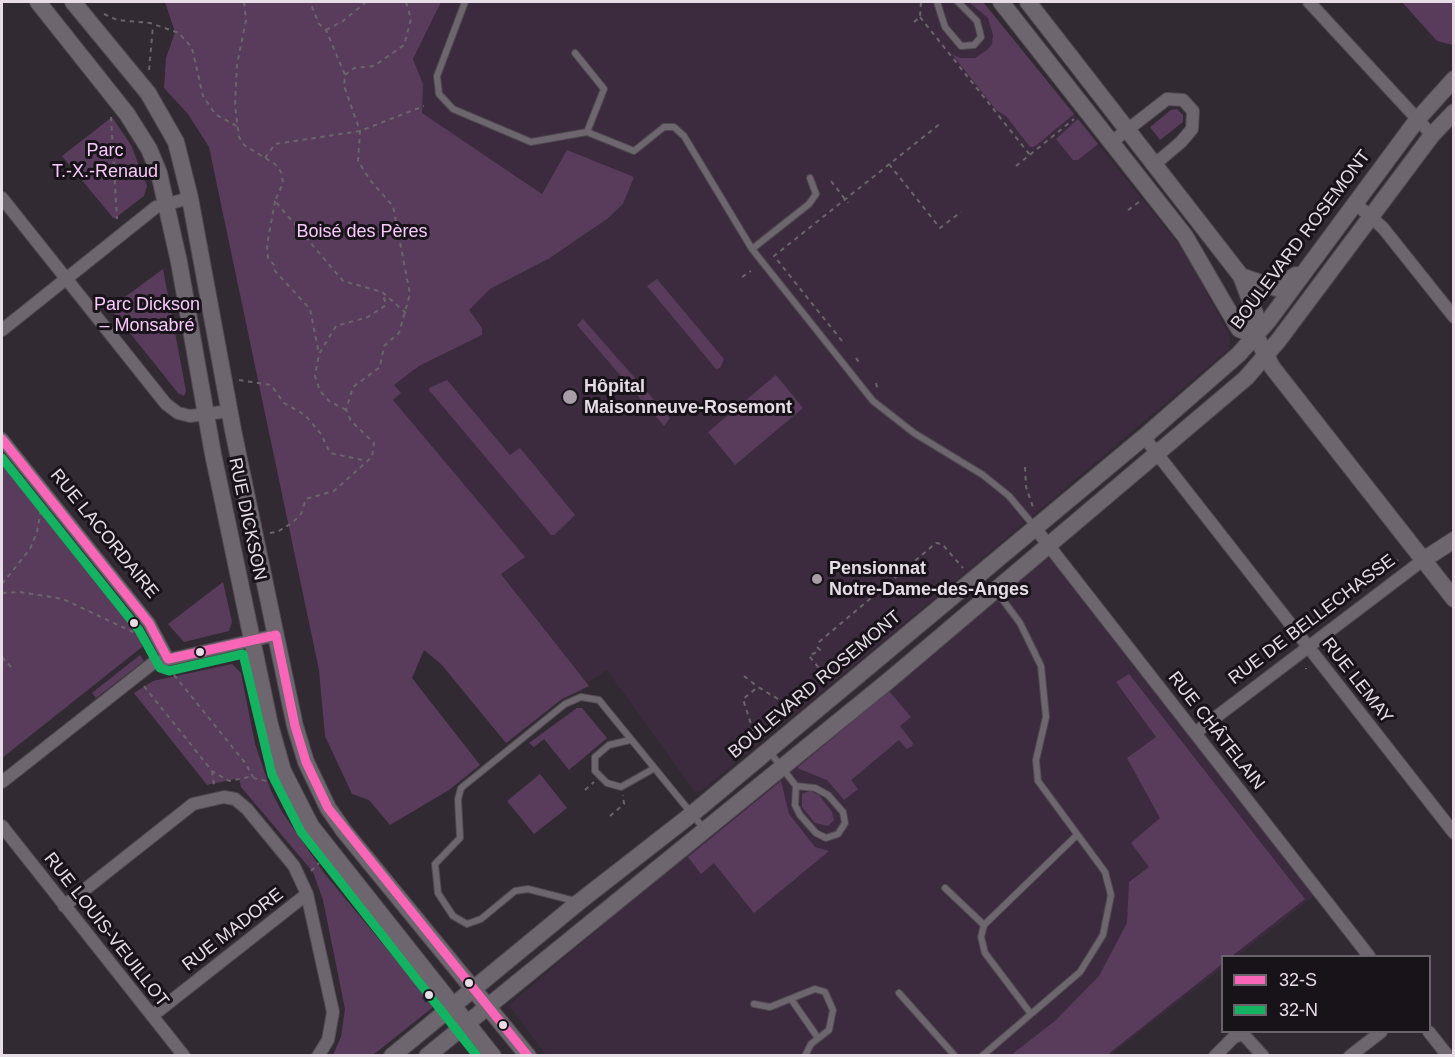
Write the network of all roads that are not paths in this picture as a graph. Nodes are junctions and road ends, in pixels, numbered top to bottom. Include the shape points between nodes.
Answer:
1 (38, 2) edge
2 (73, 2) edge
3 (465, 2) edge
4 (937, 2) edge
5 (958, 2) edge
6 (1001, 2) edge
7 (1028, 2) edge
8 (1309, 2) edge
9 (575, 53) dead end
10 (1454, 79) edge
11 (1454, 112) edge
12 (1417, 120) junction
13 (1127, 129) junction
14 (587, 132) junction
15 (1432, 135) junction
16 (1113, 141) junction
17 (1155, 164) junction
18 (810, 178) dead end
19 (2, 198) edge
20 (190, 198) junction
21 (166, 202) junction
22 (1354, 202) junction
23 (1371, 215) junction
24 (752, 249) junction
25 (1311, 262) junction
26 (1241, 276) junction
27 (66, 279) junction
28 (1454, 316) edge
29 (2, 330) edge
30 (1256, 336) junction
31 (1266, 356) junction
32 (230, 411) junction
33 (206, 416) junction
34 (1144, 437) junction
35 (2, 439) edge
36 (1157, 453) junction
37 (1035, 520) junction
38 (1454, 540) edge
39 (1048, 545) junction
40 (1423, 560) junction
41 (995, 589) junction
42 (1454, 599) edge
43 (276, 635) junction
44 (252, 640) junction
45 (1308, 647) junction
46 (168, 659) junction
47 (1195, 733) junction
48 (630, 740) junction
49 (763, 748) junction
50 (782, 766) junction
51 (653, 769) junction
52 (2, 782) edge
53 (796, 786) junction
54 (692, 814) junction
55 (2, 826) edge
56 (705, 830) junction
57 (1454, 833) edge
58 (1077, 835) junction
59 (945, 888) dead end
60 (307, 894) junction
61 (579, 902) junction
62 (64, 906) junction
63 (984, 925) junction
64 (1367, 955) edge
65 (474, 988) junction
66 (899, 993) dead end
67 (791, 999) junction
68 (754, 1004) dead end
69 (488, 1005) junction
70 (453, 1006) junction
71 (1030, 1014) junction
72 (152, 1016) junction
73 (467, 1023) junction
74 (1380, 1033) edge
75 (1430, 1033) edge
76 (818, 1038) junction
77 (184, 1056) edge
78 (318, 1056) edge
79 (392, 1056) edge
80 (427, 1056) edge
81 (493, 1056) edge
82 (528, 1056) edge
83 (805, 1056) edge
84 (954, 1056) edge
85 (982, 1056) edge
86 (1215, 1056) edge
87 (1263, 1056) edge
88 (1350, 1056) edge
89 (1448, 1056) edge

1 - 21 main road, RUE DICKSON via 139,130 159,173
2 - 20 main road, RUE DICKSON via 164,118 176,142
3 - 14 lane via 437,76 439,94 453,109 531,142
4 - 5 lane via 945,27 961,46 974,45 981,37 977,21
6 - 16 main road
7 - 13 main road
8 - 12 street
9 - 14 lane via 604,89
10 - 12 main road, BOULEVARD ROSEMONT
11 - 15 main road
12 - 15 street
12 - 22 main road, BOULEVARD ROSEMONT
13 - 16 street
13 - 17 main road
13 - 17 street via 1167,99 1183,100 1193,111 1192,129
14 - 24 lane via 633,151 664,127 674,127 684,136
15 - 23 main road
16 - 30 main road via 1185,236 1239,329
17 - 26 main road
18 - 24 lane via 816,194 809,204
19 - 27 street
20 - 21 street
20 - 32 main road, RUE DICKSON
21 - 27 street
21 - 33 main road, RUE DICKSON
22 - 23 street
22 - 25 main road, BOULEVARD ROSEMONT
23 - 28 street
23 - 31 main road
24 - 37 lane via 873,400 914,433 983,475
25 - 26 main road via 1276,288
25 - 30 main road, BOULEVARD ROSEMONT
26 - 30 main road via 1256,316
27 - 29 street
27 - 33 street via 166,404 184,415
30 - 31 main road
30 - 34 main road, BOULEVARD ROSEMONT
31 - 36 main road via 1246,378
31 - 40 main road
32 - 33 street
32 - 43 main road, RUE DICKSON
33 - 44 main road, RUE DICKSON
34 - 36 street, RUE LEMAY
34 - 37 main road, BOULEVARD ROSEMONT
35 - 46 street, RUE LACORDAIRE via 149,622
36 - 39 main road
36 - 45 street, RUE LEMAY
37 - 39 street, RUE CHÂTELAIN
37 - 49 main road, BOULEVARD ROSEMONT
38 - 40 main road, RUE DE BELLECHASSE
39 - 41 main road
39 - 47 street, RUE CHÂTELAIN
40 - 42 main road
40 - 45 street, RUE DE BELLECHASSE
41 - 50 main road
41 - 58 lane via 1020,623 1041,666 1046,717 1036,760 1038,781
43 - 44 street
43 - 65 main road, RUE DICKSON via 297,735 328,808
44 - 46 street
44 - 70 main road, RUE DICKSON via 283,771 296,799 339,865
45 - 47 street, RUE DE BELLECHASSE
45 - 57 street, RUE LEMAY
46 - 52 street via 148,666
47 - 64 street, RUE CHÂTELAIN
48 - 51 lane
48 - 51 lane via 609,745 595,757 595,771 607,783 621,787
48 - 61 lane via 599,700 581,697 565,704 461,788 460,838 435,864 438,893 453,916 467,924 481,919 515,891 528,889
49 - 50 lane
49 - 54 main road, BOULEVARD ROSEMONT
50 - 53 lane
50 - 56 main road
51 - 54 lane
53 - 53 lane via 795,805 800,815 816,833 826,838 838,834 845,823 843,812 828,795 815,788
54 - 56 lane
54 - 61 main road, BOULEVARD ROSEMONT
55 - 62 street, RUE LOUIS-VEUILLOT
56 - 69 main road
58 - 63 lane
58 - 71 lane via 1105,872 1111,896 1103,935 1080,972
59 - 63 lane
60 - 62 street via 294,866 247,809 235,799 224,797 188,807
60 - 72 street, RUE MADORE
60 - 78 street via 333,1012 328,1040
61 - 65 main road, BOULEVARD ROSEMONT
62 - 72 street, RUE LOUIS-VEUILLOT
63 - 71 lane via 981,937 985,953
65 - 69 main road, RUE DICKSON
65 - 70 main road, BOULEVARD ROSEMONT
66 - 84 lane
67 - 68 lane via 770,1007
67 - 76 lane
67 - 76 lane via 815,988 825,993 833,1010 828,1030
69 - 73 main road
69 - 82 main road
70 - 73 main road, RUE DICKSON
70 - 79 main road, BOULEVARD ROSEMONT
71 - 85 lane
72 - 77 street, RUE LOUIS-VEUILLOT
73 - 80 main road
73 - 81 main road
74 - 88 street
75 - 89 street
76 - 83 lane
86 - 87 street via 1234,1037 1243,1034

